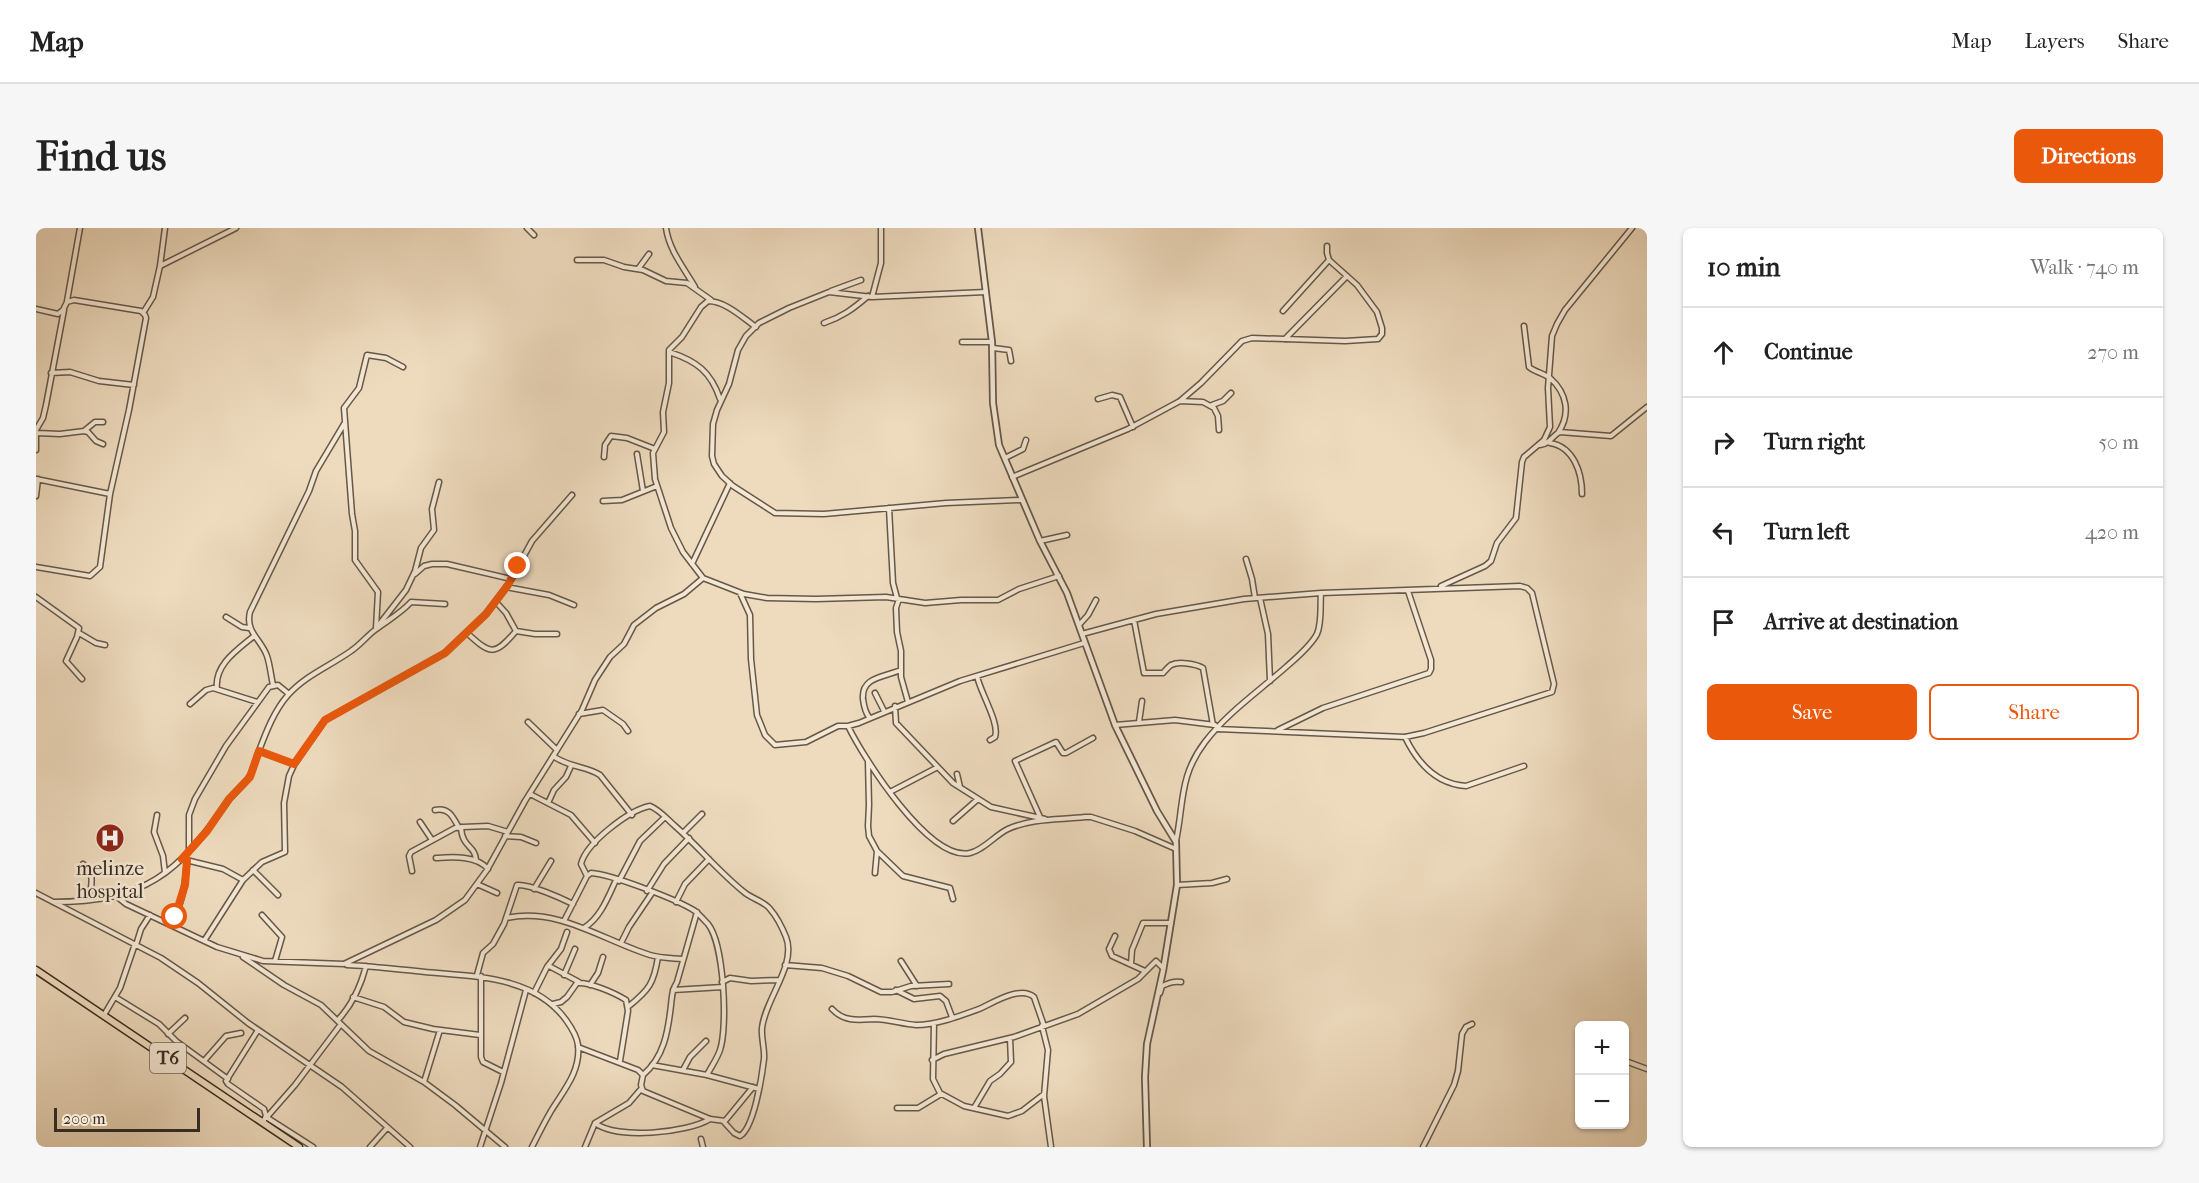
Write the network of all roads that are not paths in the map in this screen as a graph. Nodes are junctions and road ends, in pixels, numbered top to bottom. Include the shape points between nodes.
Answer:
1 (80, 228) edge
2 (165, 228) edge
3 (236, 228) edge
4 (527, 228) edge
5 (666, 228) edge
6 (881, 228) edge
7 (978, 228) edge
8 (1632, 228) edge
9 (534, 235) dead end
10 (1328, 246) dead end
11 (649, 254) dead end
12 (577, 260) dead end
13 (1329, 260) junction
14 (160, 266) junction
15 (638, 269) junction
16 (1347, 276) junction
17 (861, 280) dead end
18 (695, 287) junction
19 (829, 292) junction
20 (987, 292) junction
21 (870, 297) junction
22 (712, 301) junction
23 (67, 302) junction
24 (36, 309) edge
25 (64, 309) junction
26 (1282, 311) dead end
27 (143, 313) junction
28 (824, 323) dead end
29 (1524, 326) dead end
30 (756, 327) junction
31 (1284, 339) junction
32 (962, 342) dead end
33 (993, 345) junction
34 (669, 352) junction
35 (1011, 362) dead end
36 (402, 366) dead end
37 (51, 373) junction
38 (1549, 378) junction
39 (134, 385) junction
40 (1231, 393) dead end
41 (1098, 399) dead end
42 (721, 400) junction
43 (1180, 401) junction
44 (1211, 405) junction
45 (1647, 407) edge
46 (103, 422) dead end
47 (345, 422) junction
48 (1133, 426) junction
49 (1219, 430) dead end
50 (84, 431) junction
51 (37, 433) edge
52 (1558, 433) junction
53 (1026, 440) dead end
54 (1549, 443) junction
55 (103, 444) dead end
56 (1540, 445) junction
57 (655, 449) junction
58 (36, 450) edge
59 (637, 454) dead end
60 (604, 457) dead end
61 (1005, 458) junction
62 (1011, 477) junction
63 (37, 479) edge
64 (439, 482) dead end
65 (730, 483) junction
66 (657, 486) junction
67 (643, 491) junction
68 (110, 494) junction
69 (1582, 494) dead end
70 (572, 495) dead end
71 (36, 496) edge
72 (1021, 500) junction
73 (603, 501) dead end
74 (889, 508) junction
75 (1067, 535) dead end
76 (1040, 541) junction
77 (1246, 559) dead end
78 (692, 565) junction
79 (36, 567) edge
80 (413, 575) junction
81 (1059, 576) junction
82 (704, 578) junction
83 (511, 579) junction
84 (506, 586) junction
85 (1438, 588) junction
86 (1408, 591) junction
87 (740, 593) junction
88 (1321, 593) junction
89 (36, 597) edge
90 (898, 598) junction
91 (1257, 598) junction
92 (1096, 600) dead end
93 (496, 602) junction
94 (445, 604) dead end
95 (574, 605) dead end
96 (226, 616) dead end
97 (1134, 620) junction
98 (1079, 625) junction
99 (249, 628) junction
100 (376, 629) junction
101 (516, 631) junction
102 (79, 633) junction
103 (467, 633) junction
104 (556, 634) dead end
105 (1081, 634) junction
106 (254, 636) junction
107 (1084, 643) junction
108 (105, 645) dead end
109 (901, 670) junction
110 (977, 675) junction
111 (82, 679) dead end
112 (1270, 681) junction
113 (273, 685) junction
114 (217, 689) junction
115 (875, 693) dead end
116 (289, 694) junction
117 (1142, 701) dead end
118 (257, 702) junction
119 (908, 702) junction
120 (190, 704) dead end
121 (896, 706) junction
122 (884, 711) junction
123 (579, 714) junction
124 (869, 717) junction
125 (528, 722) dead end
126 (1139, 722) junction
127 (1114, 724) junction
128 (848, 726) junction
129 (1217, 727) junction
130 (1277, 730) junction
131 (628, 731) dead end
132 (1405, 737) junction
133 (1093, 738) dead end
134 (990, 740) dead end
135 (557, 750) junction
136 (259, 751) junction
137 (553, 756) junction
138 (868, 761) junction
139 (294, 764) junction
140 (571, 766) junction
141 (1524, 766) dead end
142 (936, 768) junction
143 (957, 774) dead end
144 (960, 788) junction
145 (890, 792) junction
146 (530, 794) junction
147 (978, 799) junction
148 (548, 803) junction
149 (435, 810) dead end
150 (157, 814) dead end
151 (702, 814) dead end
152 (632, 815) junction
153 (665, 817) junction
154 (1041, 818) junction
155 (1048, 820) junction
156 (952, 821) dead end
157 (420, 822) dead end
158 (460, 827) junction
159 (683, 833) junction
160 (506, 834) junction
161 (689, 838) junction
162 (432, 840) junction
163 (1176, 842) junction
164 (536, 843) dead end
165 (595, 843) junction
166 (1176, 849) junction
167 (189, 850) junction
168 (877, 852) junction
169 (436, 858) dead end
170 (710, 859) junction
171 (184, 860) junction
172 (476, 860) junction
173 (551, 861) dead end
174 (83, 864) dead end
175 (488, 869) junction
176 (253, 870) junction
177 (412, 871) dead end
178 (875, 873) dead end
179 (165, 874) junction
180 (587, 876) junction
181 (1227, 879) dead end
182 (243, 880) junction
183 (617, 880) junction
184 (477, 884) junction
185 (1177, 885) junction
186 (534, 889) junction
187 (647, 891) junction
188 (36, 892) edge
189 (497, 893) dead end
190 (652, 893) junction
191 (278, 895) dead end
192 (116, 896) junction
193 (953, 899) dead end
194 (89, 900) junction
195 (53, 902) junction
196 (676, 902) junction
197 (573, 904) junction
198 (697, 912) junction
199 (150, 915) junction
200 (262, 915) dead end
201 (506, 918) junction
202 (564, 921) junction
203 (1171, 923) junction
204 (170, 925) junction
205 (584, 928) junction
206 (567, 932) dead end
207 (1115, 936) dead end
208 (204, 941) junction
209 (621, 943) junction
210 (136, 945) junction
211 (575, 949) dead end
212 (240, 955) junction
213 (603, 957) dead end
214 (658, 957) junction
215 (682, 960) junction
216 (275, 961) junction
217 (901, 961) dead end
218 (344, 964) junction
219 (1131, 964) junction
220 (785, 965) junction
221 (366, 966) junction
222 (548, 966) junction
223 (1162, 968) junction
224 (36, 970) edge
225 (1145, 971) junction
226 (479, 975) junction
227 (564, 975) junction
228 (780, 980) junction
229 (1181, 982) dead end
230 (579, 983) junction
231 (722, 984) junction
232 (949, 984) dead end
233 (590, 985) junction
234 (916, 986) junction
235 (526, 990) junction
236 (673, 990) junction
237 (896, 990) junction
238 (534, 993) junction
239 (115, 997) junction
240 (353, 997) junction
241 (1157, 1000) junction
242 (552, 1004) junction
243 (628, 1006) junction
244 (832, 1009) dead end
245 (104, 1015) junction
246 (952, 1017) junction
247 (185, 1018) dead end
248 (339, 1022) junction
249 (934, 1023) junction
250 (1472, 1024) dead end
251 (1043, 1026) junction
252 (258, 1030) junction
253 (440, 1030) junction
254 (241, 1033) dead end
255 (168, 1034) junction
256 (480, 1035) junction
257 (1010, 1038) junction
258 (706, 1041) dead end
259 (578, 1047) junction
260 (932, 1060) junction
261 (204, 1061) junction
262 (620, 1061) junction
263 (1629, 1062) edge
264 (652, 1065) junction
265 (310, 1066) junction
266 (1647, 1069) edge
267 (683, 1070) junction
268 (502, 1072) junction
269 (643, 1075) junction
270 (707, 1075) junction
271 (228, 1079) junction
272 (424, 1082) junction
273 (753, 1087) junction
274 (641, 1089) junction
275 (759, 1089) junction
276 (941, 1094) junction
277 (1044, 1094) junction
278 (897, 1108) dead end
279 (974, 1108) junction
280 (265, 1119) junction
281 (710, 1119) junction
282 (723, 1121) junction
283 (596, 1123) junction
284 (387, 1128) junction
285 (485, 1129) junction
286 (701, 1139) dead end
287 (299, 1147) edge
288 (313, 1147) edge
289 (370, 1147) edge
290 (410, 1147) edge
291 (480, 1147) edge
292 (505, 1147) edge
293 (532, 1147) edge
294 (585, 1147) edge
295 (703, 1147) edge
296 (1051, 1147) edge
297 (1147, 1147) edge
298 (1423, 1147) edge

1 - 23 street
2 - 14 street
3 - 14 street
4 - 9 street
5 - 18 street via 678,260
6 - 21 street via 881,263
7 - 20 street
8 - 38 street via 1557,324 1552,336
10 - 13 street
11 - 15 street
12 - 15 street via 595,258
13 - 16 street
13 - 26 street
14 - 27 street via 153,297
15 - 18 street
16 - 31 street
16 - 31 street via 1377,312 1381,338
17 - 19 street
18 - 22 street
19 - 21 street
19 - 30 street via 773,315
20 - 21 street
20 - 33 street
21 - 28 street
22 - 30 street
22 - 34 street via 701,307
23 - 25 street
23 - 27 street via 94,302
24 - 25 street via 58,314
25 - 37 street
27 - 39 street via 146,322
29 - 38 street via 1529,367
30 - 42 street via 741,342
31 - 43 street via 1242,341
32 - 33 street
33 - 35 street via 1009,350
33 - 61 street via 993,403 999,445
34 - 42 street via 705,370
34 - 57 street via 664,432
36 - 47 street via 367,355 359,388 344,408
37 - 39 street via 70,372 99,381
37 - 51 street
38 - 52 street via 1565,402 1565,421
38 - 56 street via 1551,422
39 - 68 street
40 - 44 street
41 - 48 street via 1120,396
42 - 65 street via 713,424 712,456
43 - 44 street
43 - 48 street
44 - 49 street
45 - 52 street via 1611,436
46 - 50 street
47 - 99 street via 316,471 250,612
47 - 100 street via 354,560 378,592
48 - 62 street
50 - 51 street
50 - 55 street
51 - 58 street
52 - 54 street
53 - 61 street via 1023,449
54 - 56 street
54 - 69 street via 1563,448 1575,461
56 - 85 street via 1524,457 1516,518 1497,543 1491,561
57 - 60 street via 611,436
57 - 66 street
59 - 67 street
61 - 62 street
62 - 72 street
63 - 68 street
63 - 71 street
64 - 80 street via 432,509 434,530 421,548
65 - 74 street via 775,513 824,514
65 - 78 street
66 - 67 street
66 - 78 street via 671,528
67 - 73 street via 622,500
68 - 79 street via 102,556 96,572 83,576
70 - 83 street via 532,541
72 - 74 street
72 - 76 street
74 - 90 street via 893,584
75 - 76 street
76 - 81 street
77 - 91 street
78 - 82 street
80 - 83 street via 424,566 447,564
80 - 100 street
81 - 90 street via 998,600 926,603
81 - 98 street
82 - 87 street
82 - 123 street via 634,625 595,680
83 - 84 street
84 - 93 street
84 - 95 street
85 - 86 street
85 - 132 street via 1527,588 1535,601 1554,688 1552,692
86 - 88 street
86 - 130 street via 1431,660 1429,673 1323,708
87 - 90 street via 767,598
87 - 128 street via 750,615 757,715 770,742 806,742 838,726
88 - 91 street
88 - 112 street via 1317,634
89 - 102 street via 78,625
90 - 109 street
91 - 97 street
91 - 112 street via 1268,634
92 - 98 street
93 - 101 street
93 - 103 street
94 - 100 street via 411,602
96 - 99 street
97 - 105 street
97 - 129 street via 1144,673 1163,673 1176,664 1203,668
98 - 105 street
99 - 106 street
100 - 116 street
101 - 103 street via 491,651
101 - 104 street
102 - 108 street
102 - 111 street via 66,661
103 - 139 street via 430,663 325,720
105 - 107 street
106 - 113 street via 268,658
106 - 114 street via 221,667
107 - 110 street
107 - 127 street
109 - 119 street
109 - 124 street via 864,687
110 - 119 street
110 - 134 street via 997,731
112 - 129 street
113 - 116 street
113 - 118 street
114 - 118 street
114 - 120 street via 206,690
115 - 122 street
116 - 136 street via 274,716
117 - 126 street
118 - 167 street via 195,799 189,815
119 - 121 street
121 - 122 street
121 - 142 street via 896,723
122 - 124 street
123 - 131 street via 603,710
123 - 135 street
124 - 128 street
125 - 135 street
126 - 127 street
126 - 129 street via 1175,720
127 - 163 street
128 - 138 street
129 - 130 street
129 - 163 street via 1187,775
130 - 132 street
132 - 141 street via 1427,770 1456,786
133 - 154 street via 1066,753 1056,742 1015,761
135 - 137 street
136 - 139 street
136 - 167 street via 250,777
137 - 140 street
137 - 146 street
138 - 145 street
138 - 168 street via 868,826
139 - 176 street via 284,803 286,849
140 - 148 street
140 - 152 street via 600,775
142 - 144 street
142 - 145 street
143 - 144 street
144 - 147 street
145 - 155 street via 910,819 957,853 972,852 1012,828
146 - 148 street
146 - 160 street
147 - 154 street via 991,807
147 - 156 street
148 - 165 street via 571,815
149 - 158 street via 448,811
150 - 179 street via 154,832
151 - 159 street
152 - 153 street via 650,806
152 - 165 street
153 - 159 street
153 - 183 street via 640,841
154 - 155 street
155 - 166 street via 1091,817
157 - 162 street
158 - 160 street via 488,826
158 - 162 street
158 - 172 street
159 - 161 street
160 - 164 street
160 - 175 street
161 - 170 street
161 - 187 street via 664,864
162 - 177 street via 411,852
163 - 166 street
165 - 180 street via 581,864
166 - 185 street
167 - 171 street
168 - 178 street
168 - 193 street via 903,876 950,888
169 - 172 street
170 - 196 street via 685,884
170 - 220 street via 749,897 769,907 787,940
171 - 179 street
171 - 182 street via 223,869
171 - 204 street via 185,885
172 - 175 street
173 - 186 street
174 - 194 street via 92,876
175 - 184 street
176 - 182 street
176 - 191 street
179 - 192 street
180 - 183 street via 597,873
180 - 197 street
181 - 185 street
182 - 208 street
183 - 187 street
183 - 205 street via 599,914
184 - 189 street
184 - 218 street via 458,905 435,920
185 - 203 street
186 - 197 street
186 - 201 street via 517,885
187 - 190 street
188 - 195 street
190 - 196 street
190 - 209 street
192 - 194 street
192 - 199 street
194 - 195 street
195 - 210 street
196 - 198 street
197 - 202 street
198 - 215 street
198 - 231 street via 712,931
199 - 204 street
199 - 210 street
200 - 216 street via 282,937
201 - 202 street
201 - 226 street via 493,944 483,953
202 - 205 street
203 - 219 street via 1143,923
203 - 223 street
204 - 208 street
205 - 209 street
206 - 222 street via 561,949
207 - 219 street via 1109,952
208 - 212 street
209 - 214 street
210 - 239 street
210 - 252 street via 198,983
211 - 227 street
212 - 216 street
212 - 248 street via 321,1005
213 - 233 street
214 - 215 street
214 - 243 street via 650,986
215 - 236 street
216 - 218 street
217 - 234 street
218 - 221 street
219 - 225 street
220 - 228 street
220 - 237 street via 822,968 881,992
221 - 226 street
221 - 240 street
222 - 227 street
222 - 238 street
223 - 225 street via 1155,961
223 - 241 street
224 - 245 highway, T6
225 - 251 street via 1087,1010
226 - 235 street
226 - 256 street
227 - 230 street
228 - 231 street via 730,978
228 - 275 street via 764,1017
229 - 241 street via 1162,986
230 - 233 street
230 - 242 street via 561,1002
231 - 236 street
231 - 270 street via 720,1050
232 - 234 street
233 - 243 street via 619,996
234 - 237 street
235 - 238 street
235 - 268 street
236 - 264 street via 664,1042
237 - 246 street via 914,999 940,996
238 - 242 street
239 - 245 street
239 - 255 street via 159,1024
240 - 248 street
240 - 253 street via 384,1007 404,1022
241 - 297 street via 1147,1044
242 - 259 street via 569,1025
243 - 262 street
244 - 249 street via 838,1016 855,1020
245 - 280 highway, T6
246 - 249 street
246 - 251 street via 1028,993 1035,997
247 - 255 street
248 - 265 street
248 - 272 street via 369,1051
249 - 260 street
250 - 298 street via 1462,1034 1454,1085
251 - 257 street
251 - 277 street via 1048,1050
252 - 265 street
252 - 271 street
253 - 256 street
253 - 272 street
254 - 261 street via 226,1036
255 - 261 street
256 - 268 street via 483,1062
257 - 260 street
257 - 279 street via 1011,1062 990,1081
258 - 267 street
259 - 262 street
259 - 293 street via 570,1083
260 - 276 street via 933,1079
261 - 271 street
262 - 269 street
263 - 266 street
264 - 267 street
264 - 269 street
265 - 280 street
265 - 284 street via 347,1091
267 - 270 street
268 - 285 street
269 - 274 street
270 - 273 street
271 - 280 street via 228,1084 264,1109
272 - 285 street
273 - 275 street
273 - 282 street
274 - 281 street
274 - 283 street via 629,1103
275 - 282 street via 744,1134 738,1136
276 - 278 street via 918,1108
276 - 279 street
277 - 279 street via 1015,1115
277 - 296 street
280 - 287 highway, T6
280 - 288 street
281 - 282 street
281 - 283 street via 685,1130 658,1133 605,1129
283 - 294 street
284 - 289 street
284 - 290 street
285 - 291 street
285 - 292 street
286 - 295 street

